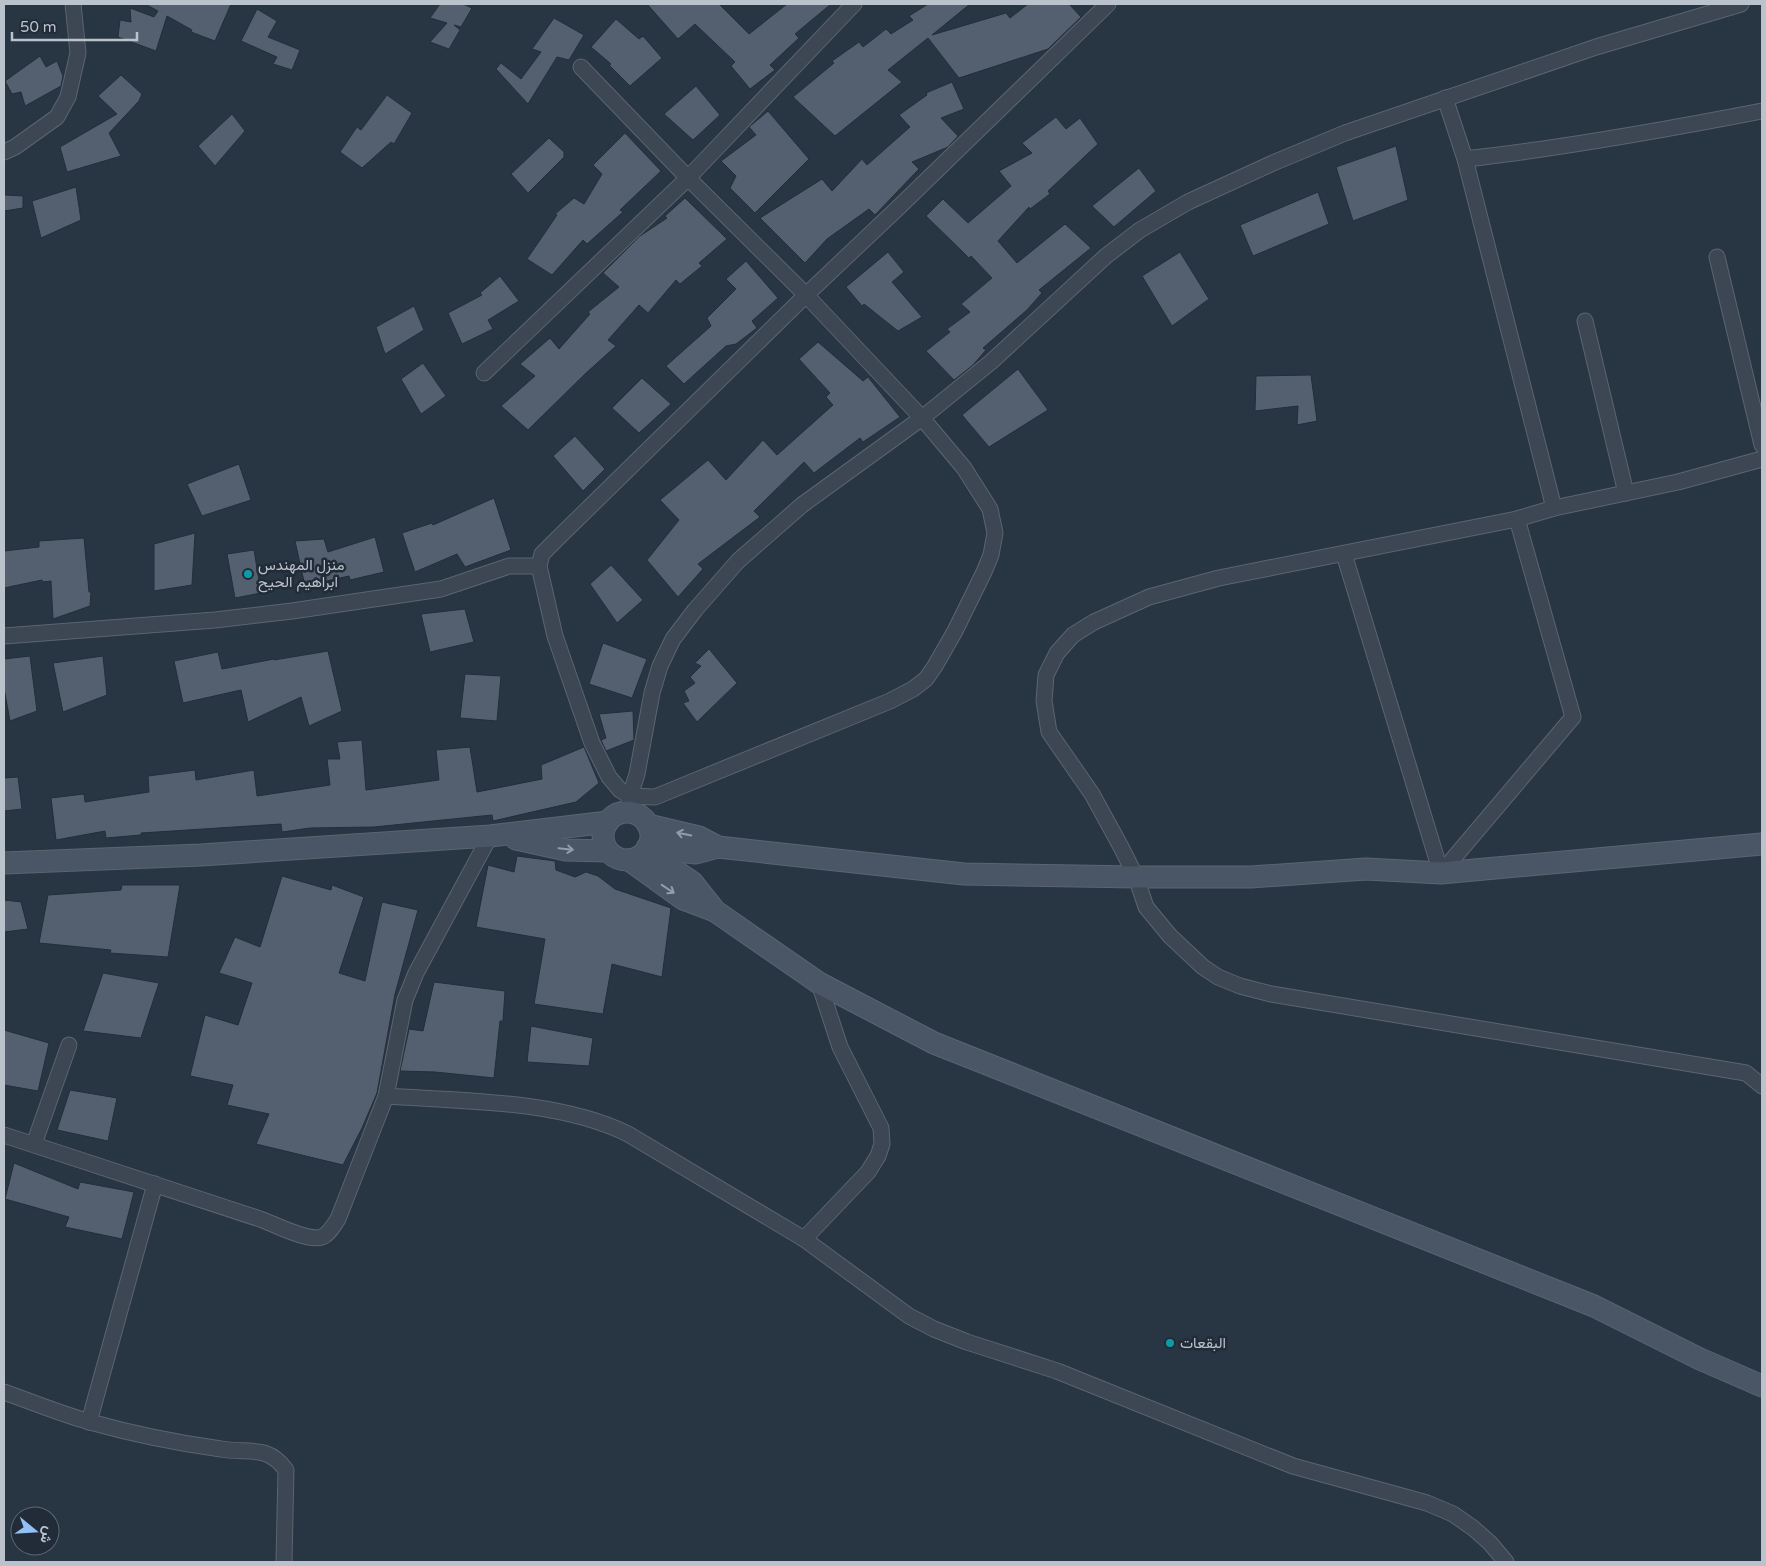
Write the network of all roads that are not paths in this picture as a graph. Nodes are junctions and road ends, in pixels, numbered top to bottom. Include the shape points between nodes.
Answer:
1 (73, 4) edge
2 (854, 4) edge
3 (1108, 4) edge
4 (1741, 4) edge
5 (581, 67) dead end
6 (1445, 98) junction
7 (1762, 111) edge
8 (4, 152) edge
9 (1466, 159) junction
10 (688, 178) junction
11 (1717, 257) dead end
12 (806, 295) junction
13 (1585, 320) dead end
14 (484, 373) dead end
15 (922, 418) junction
16 (1762, 445) edge
17 (1762, 459) edge
18 (1626, 493) junction
19 (1554, 508) junction
20 (1517, 519) junction
21 (1344, 554) junction
22 (539, 566) junction
23 (4, 636) edge
24 (628, 804) junction
25 (608, 822) junction
26 (648, 826) junction
27 (496, 836) junction
28 (1762, 844) edge
29 (718, 846) junction
30 (607, 850) junction
31 (641, 853) junction
32 (4, 863) edge
33 (1441, 873) junction
34 (1136, 877) junction
35 (819, 983) junction
36 (69, 1045) dead end
37 (1762, 1073) edge
38 (1746, 1074) junction
39 (1762, 1086) edge
40 (386, 1096) junction
41 (4, 1135) edge
42 (34, 1144) junction
43 (155, 1184) junction
44 (804, 1239) junction
45 (1762, 1386) edge
46 (4, 1392) edge
47 (89, 1422) junction
48 (284, 1562) edge
49 (1506, 1562) edge

1 - 8 street via 78,53 68,96 57,117
2 - 10 street
3 - 12 street
4 - 6 street via 1596,47
5 - 10 street
6 - 9 street
6 - 15 street via 1345,133 1273,163 1188,202 1140,230 1106,256 991,362
7 - 9 street via 1545,150
9 - 19 street
10 - 12 street
10 - 14 street
11 - 16 street
12 - 15 street
12 - 22 street via 542,554
13 - 18 street
15 - 24 street via 802,505 738,561 695,610 673,640 660,666
15 - 24 street via 964,468 990,509 995,532 984,572 955,631 926,679 890,701 655,797
17 - 18 street
18 - 19 street
19 - 20 street
20 - 21 street
20 - 33 street via 1573,716
21 - 33 street
21 - 34 street via 1219,578 1149,597 1094,622 1073,635 1057,652 1046,676 1044,701 1050,732 1092,794
22 - 23 street via 509,566 441,589 292,611
22 - 24 street via 555,636 592,743
24 - 25 street
24 - 26 street
25 - 27 street
25 - 30 street via 603,836
29 -> 26 street via 698,837
26 - 31 street via 651,836
27 -> 30 street via 566,850
27 - 32 street via 201,855
27 - 40 street via 412,982 405,1000
28 - 33 street
29 - 31 street via 696,852
29 - 34 street via 964,874
30 - 31 street via 619,859
31 - 35 street via 692,882 715,911
33 - 34 street via 1366,868 1251,877
34 - 38 street via 1146,907 1170,936 1203,967 1240,986 1271,994
35 - 44 street via 840,1046 881,1128 882,1144 868,1172
35 - 45 street via 934,1043 1594,1306
36 - 42 street
37 - 38 street
38 - 39 street
40 - 43 street via 338,1219 322,1237 299,1234
40 - 44 street via 493,1103 584,1117 610,1125
41 - 42 street
42 - 43 street
43 - 47 street
44 - 49 street via 910,1316 934,1329 1058,1371 1293,1466 1428,1503 1453,1514 1473,1528
46 - 47 street
47 - 48 street via 175,1443 263,1452 278,1459 286,1470

